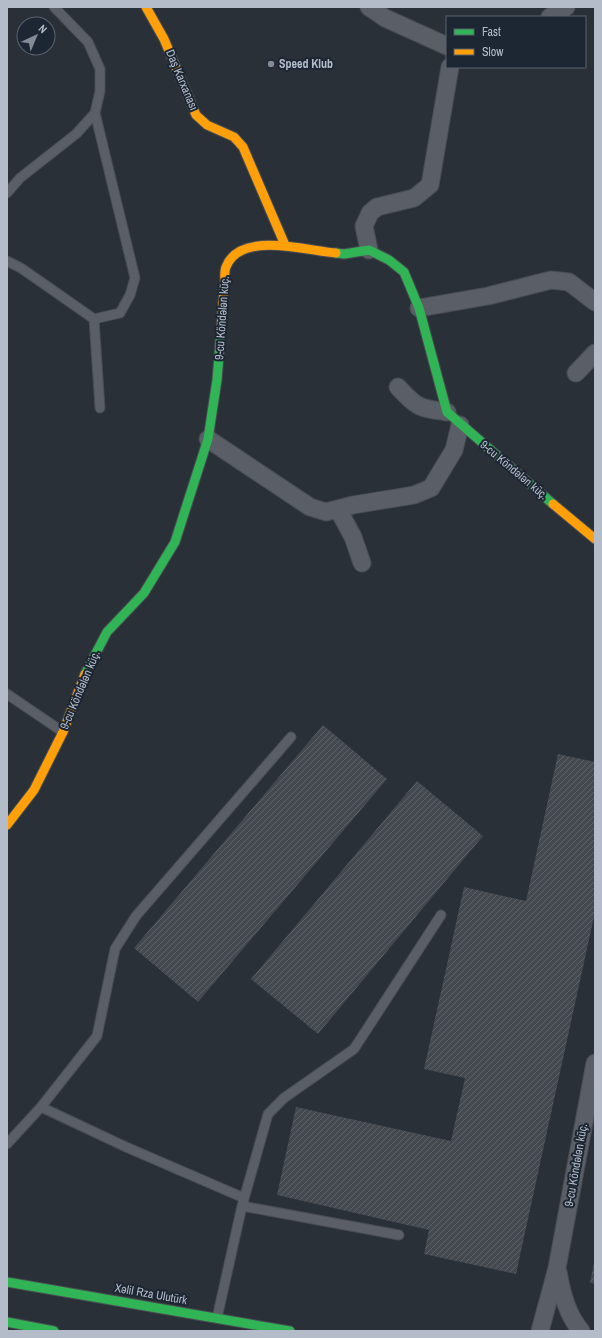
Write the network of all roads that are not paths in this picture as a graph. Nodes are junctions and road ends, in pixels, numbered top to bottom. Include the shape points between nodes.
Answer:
1 (54, 7) edge
2 (146, 7) edge
3 (368, 7) edge
4 (566, 7) edge
5 (552, 16) edge
6 (446, 46) edge
7 (450, 68) edge
8 (95, 113) junction
9 (7, 193) edge
10 (285, 245) junction
11 (369, 250) junction
12 (7, 261) edge
13 (595, 302) edge
14 (419, 308) junction
15 (94, 320) junction
16 (595, 353) edge
17 (576, 373) dead end
18 (398, 387) dead end
19 (100, 408) dead end
20 (447, 412) junction
21 (460, 425) junction
22 (208, 439) junction
23 (338, 509) junction
24 (595, 539) edge
25 (362, 563) dead end
26 (7, 695) edge
27 (63, 732) junction
28 (291, 737) dead end
29 (7, 825) edge
30 (441, 915) dead end
31 (595, 1063) edge
32 (591, 1103) edge
33 (42, 1107) junction
34 (7, 1144) edge
35 (243, 1202) junction
36 (399, 1235) dead end
37 (557, 1268) junction
38 (7, 1282) edge
39 (217, 1318) junction
40 (7, 1322) edge
41 (577, 1326) edge
42 (541, 1329) edge
43 (54, 1331) edge
44 (290, 1331) edge

1 - 8 lane via 88,42 100,69 100,91
2 - 10 street, Daş Karxanası via 164,39 196,115 207,125 234,137 243,147
3 - 6 street via 385,18
4 - 5 street
7 - 11 street via 430,185 414,198 377,207 370,213 364,226
8 - 9 lane via 76,134 20,178
8 - 15 lane via 135,278 130,295 120,313
10 - 11 street, 9-cu Köndələn küç. via 344,254
10 - 22 street, 9-cu Köndələn küç. via 254,246 237,253 226,267 217,380
11 - 14 street, 9-cu Köndələn küç. via 390,260 404,272
12 - 15 lane via 21,268
13 - 14 street via 569,282 551,280 488,296
14 - 20 street, 9-cu Köndələn küç.
15 - 19 lane
16 - 17 street
18 - 20 street via 413,404 421,408
20 - 21 street, 9-cu Köndələn küç.
21 - 23 street via 454,450 431,488 414,495
21 - 24 street, 9-cu Köndələn küç.
22 - 23 street via 310,506 326,512
22 - 27 street, 9-cu Köndələn küç. via 175,542 144,593 107,632 88,667
23 - 25 street via 353,537
26 - 27 lane
27 - 29 street, 9-cu Köndələn küç. via 34,790
28 - 33 lane via 136,916 115,949 97,1036
30 - 35 lane via 354,1049 284,1098 268,1114
31 - 32 street, 9-cu Köndələn küç.
32 - 37 street, 9-cu Köndələn küç.
33 - 34 lane
33 - 35 lane
35 - 36 lane
35 - 39 lane
37 - 41 street via 564,1300
37 - 42 street, 9-cu Köndələn küç.
38 - 39 street, Xəlil Rza Ulutürk
39 - 44 street, Xəlil Rza Ulutürk
40 - 43 street
41 - 42 street via 566,1314 556,1310 548,1316

